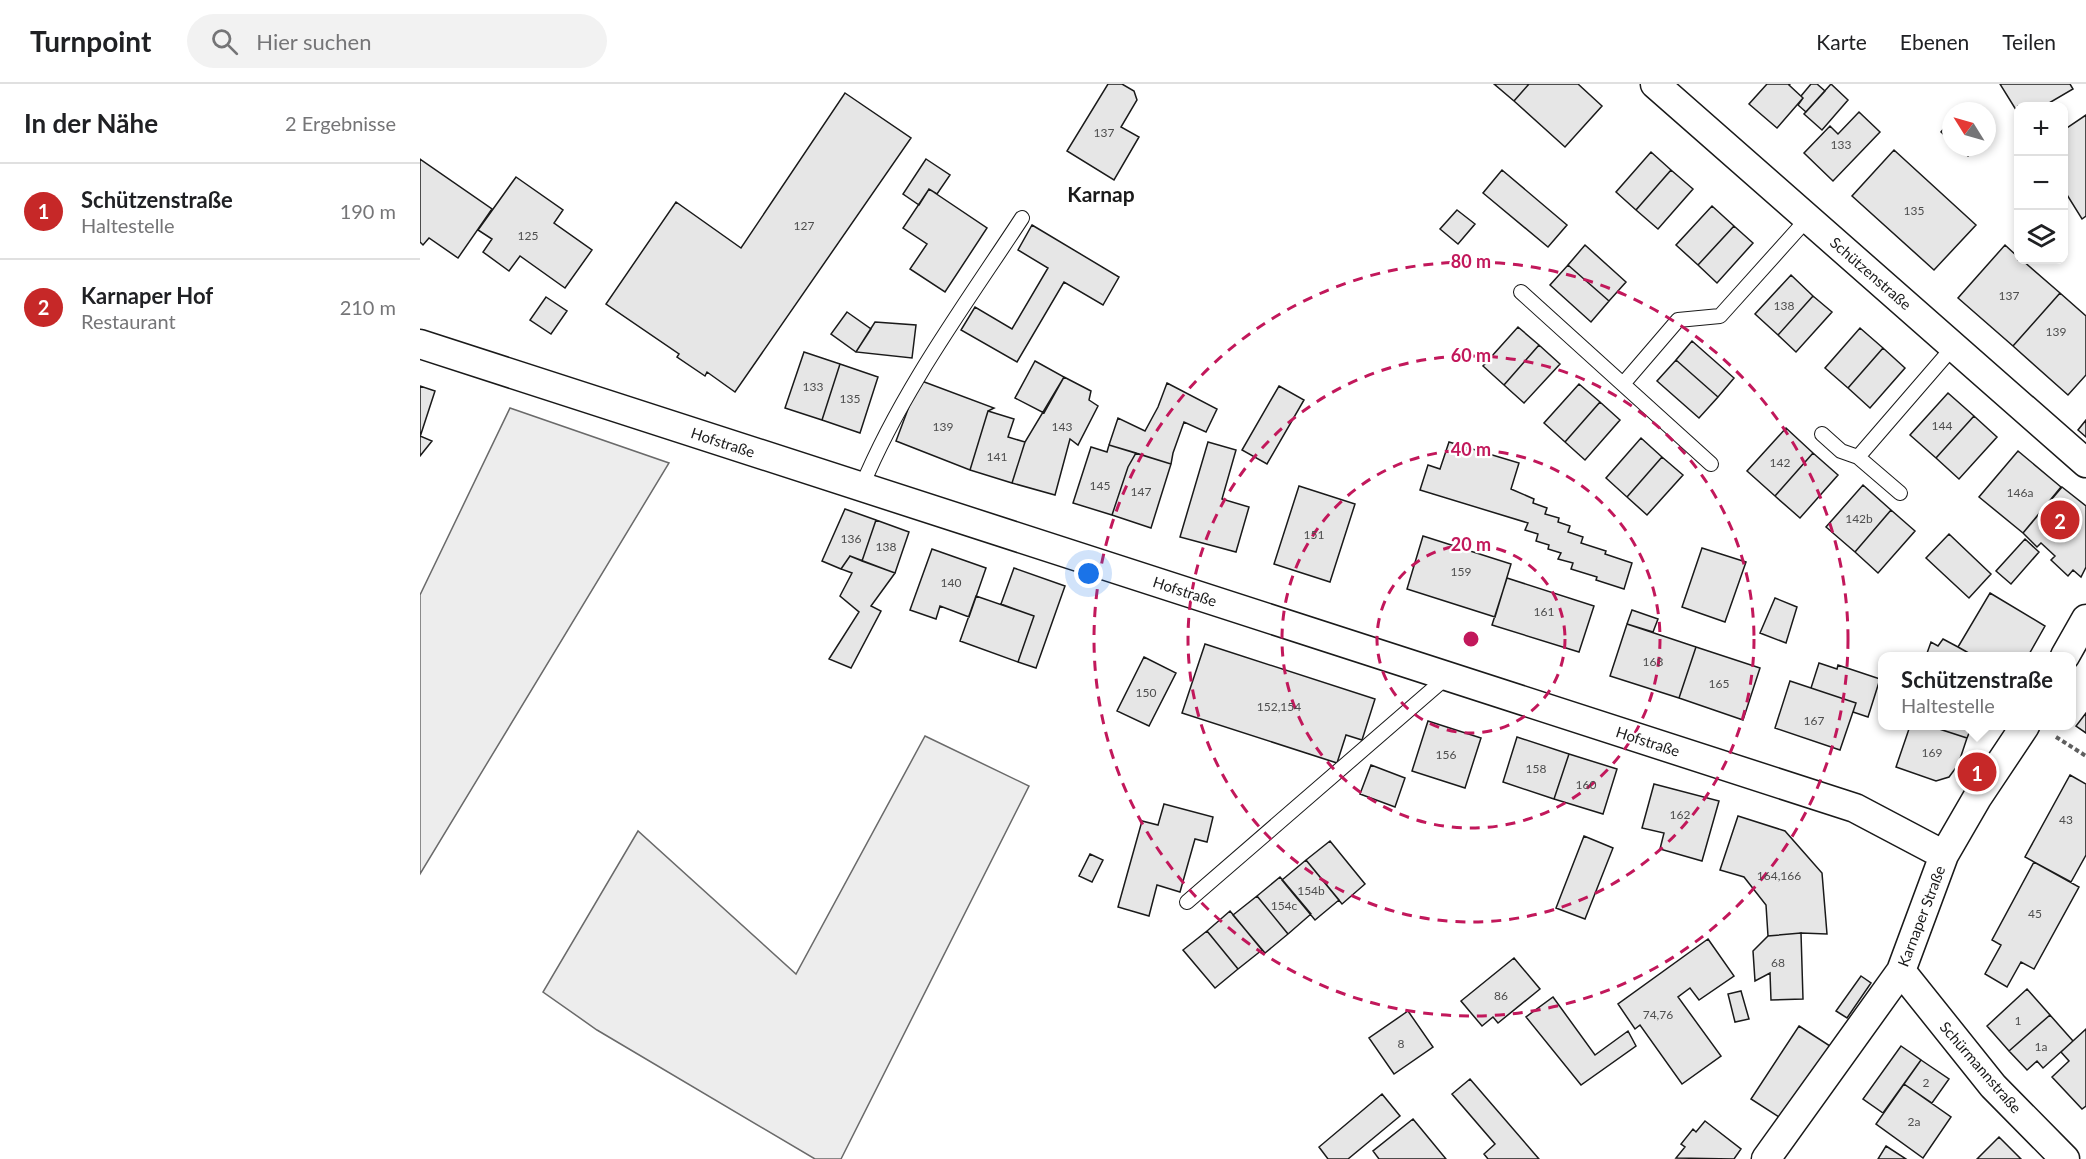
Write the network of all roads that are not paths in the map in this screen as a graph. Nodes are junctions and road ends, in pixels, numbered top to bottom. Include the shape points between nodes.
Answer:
1 (1655, 84) edge
2 (1022, 218) dead end
3 (1808, 218) junction
4 (1521, 292) dead end
5 (420, 344) edge
6 (1954, 346) junction
7 (1623, 384) junction
8 (1822, 434) dead end
9 (1857, 457) junction
10 (2086, 463) edge
11 (1711, 464) dead end
12 (862, 486) junction
13 (1900, 492) dead end
14 (2086, 620) edge
15 (2068, 652) edge
16 (1448, 676) junction
17 (2022, 730) edge
18 (1944, 855) junction
19 (1188, 902) dead end
20 (1901, 970) junction
21 (1766, 1159) edge
22 (2065, 1159) edge

1 - 3 street, Schützenstraße
2 - 12 lane via 904,399
3 - 6 street, Schützenstraße
3 - 7 lane via 1720,316 1678,321
4 - 7 lane
5 - 12 street, Hofstraße
6 - 9 lane
6 - 10 street, Schützenstraße
7 - 11 lane
8 - 9 lane via 1841,451
9 - 13 lane
12 - 16 street, Hofstraße
14 - 15 street
16 - 18 street, Hofstraße via 1855,807
16 - 19 lane
17 - 18 street, Karnaper Straße
18 - 20 street, Karnaper Straße
20 - 21 street, Karnaper Straße
20 - 22 street, Schürmannstraße via 1993,1086

